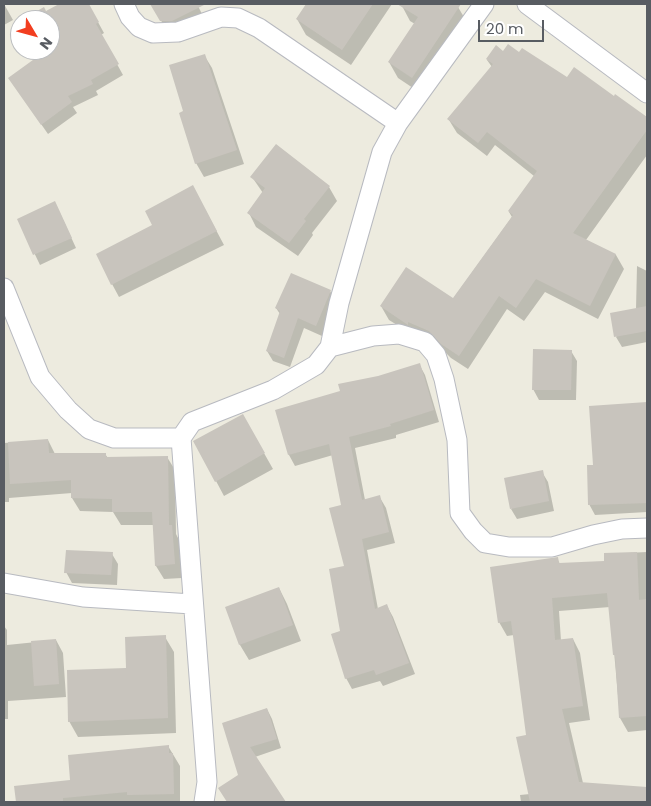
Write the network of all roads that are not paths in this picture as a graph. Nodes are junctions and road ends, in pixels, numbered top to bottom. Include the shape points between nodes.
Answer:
1 (124, 4) edge
2 (484, 4) edge
3 (527, 4) edge
4 (647, 94) edge
5 (398, 123) junction
6 (4, 288) edge
7 (330, 347) junction
8 (181, 438) junction
9 (647, 528) edge
10 (4, 583) edge
11 (192, 604) junction
12 (204, 802) edge

1 - 5 street via 139,27 152,33 178,32 221,17 238,18 259,28
2 - 5 street
3 - 4 street
5 - 7 street via 382,152 339,302
6 - 8 street via 40,377 89,429 114,438
7 - 8 street via 316,366 273,390 192,422
7 - 9 street via 374,336 399,334 425,342 436,355 457,440 460,513 473,532 486,542 508,548 552,547 593,534
8 - 11 street
10 - 11 street via 83,597
11 - 12 street via 207,782

